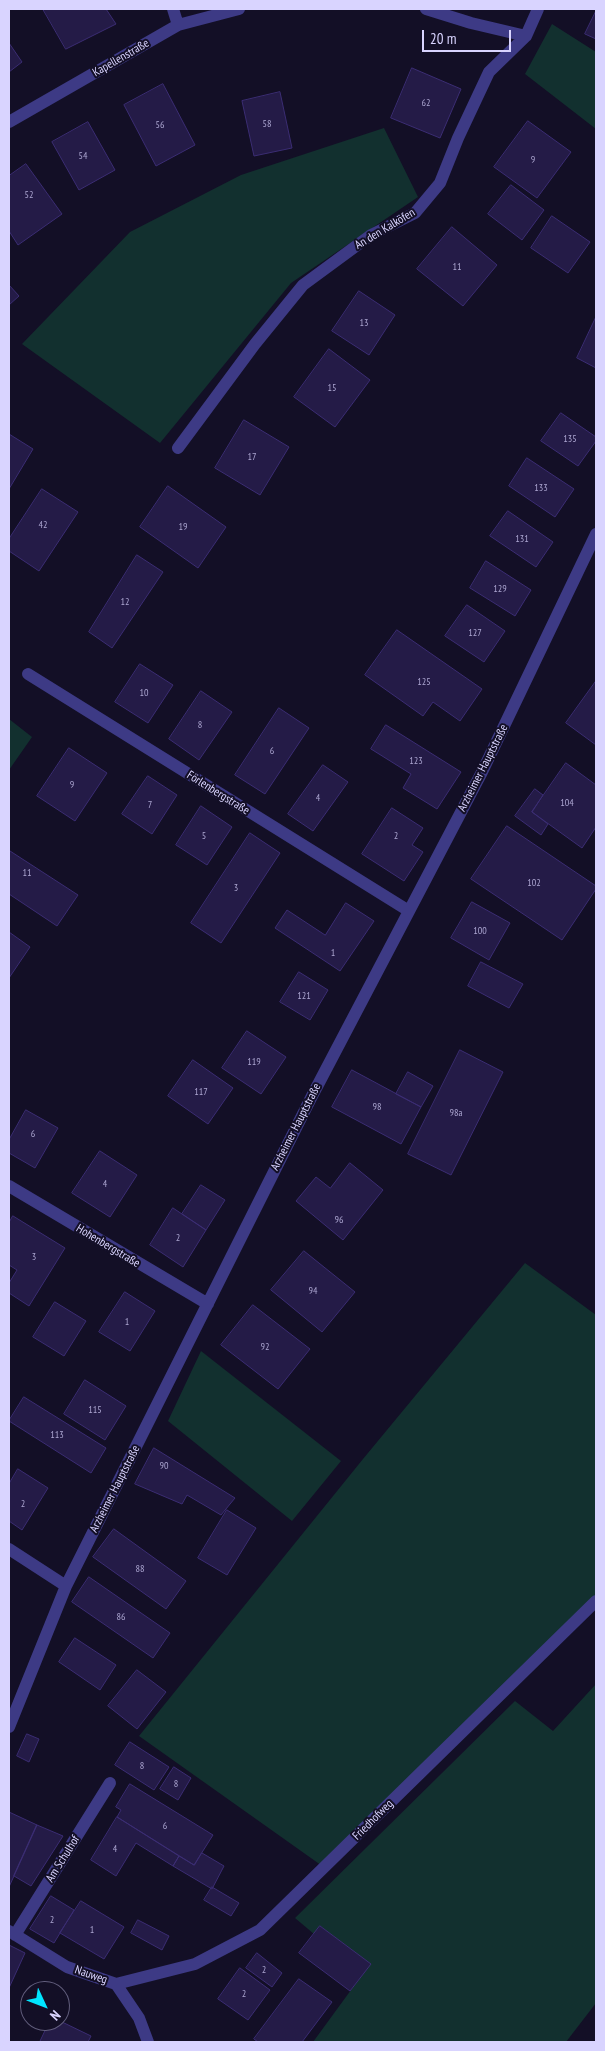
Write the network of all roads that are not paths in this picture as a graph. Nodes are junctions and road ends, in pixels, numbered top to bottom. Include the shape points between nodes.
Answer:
1 (174, 9) edge
2 (239, 9) edge
3 (426, 9) edge
4 (538, 9) edge
5 (178, 25) junction
6 (526, 36) junction
7 (9, 122) edge
8 (178, 448) dead end
9 (596, 534) edge
10 (28, 674) dead end
11 (408, 911) junction
12 (9, 1186) edge
13 (208, 1304) junction
14 (9, 1549) edge
15 (66, 1586) junction
16 (596, 1601) edge
17 (9, 1727) edge
18 (110, 1783) dead end
19 (12, 1933) edge
20 (116, 1984) junction
21 (148, 2042) edge

1 - 5 street
2 - 5 street, Kapellenstraße
3 - 6 street
4 - 6 street, An den Kalköfen
5 - 7 street, Kapellenstraße
6 - 8 street, An den Kalköfen via 490,72 440,184 415,213 371,235 303,285
9 - 11 street, Arzheimer Hauptstraße via 482,772
10 - 11 street, Förlenbergstraße
11 - 13 street, Arzheimer Hauptstraße
12 - 13 street, Hohenbergstraße
13 - 15 street, Arzheimer Hauptstraße
14 - 15 street
15 - 17 street, Arzheimer Hauptstraße
16 - 20 street, Friedhofweg via 260,1930 195,1964
18 - 19 street, Am Schulhof
19 - 20 street, Nauweg via 67,1967
20 - 21 street, Nauweg via 139,2018

